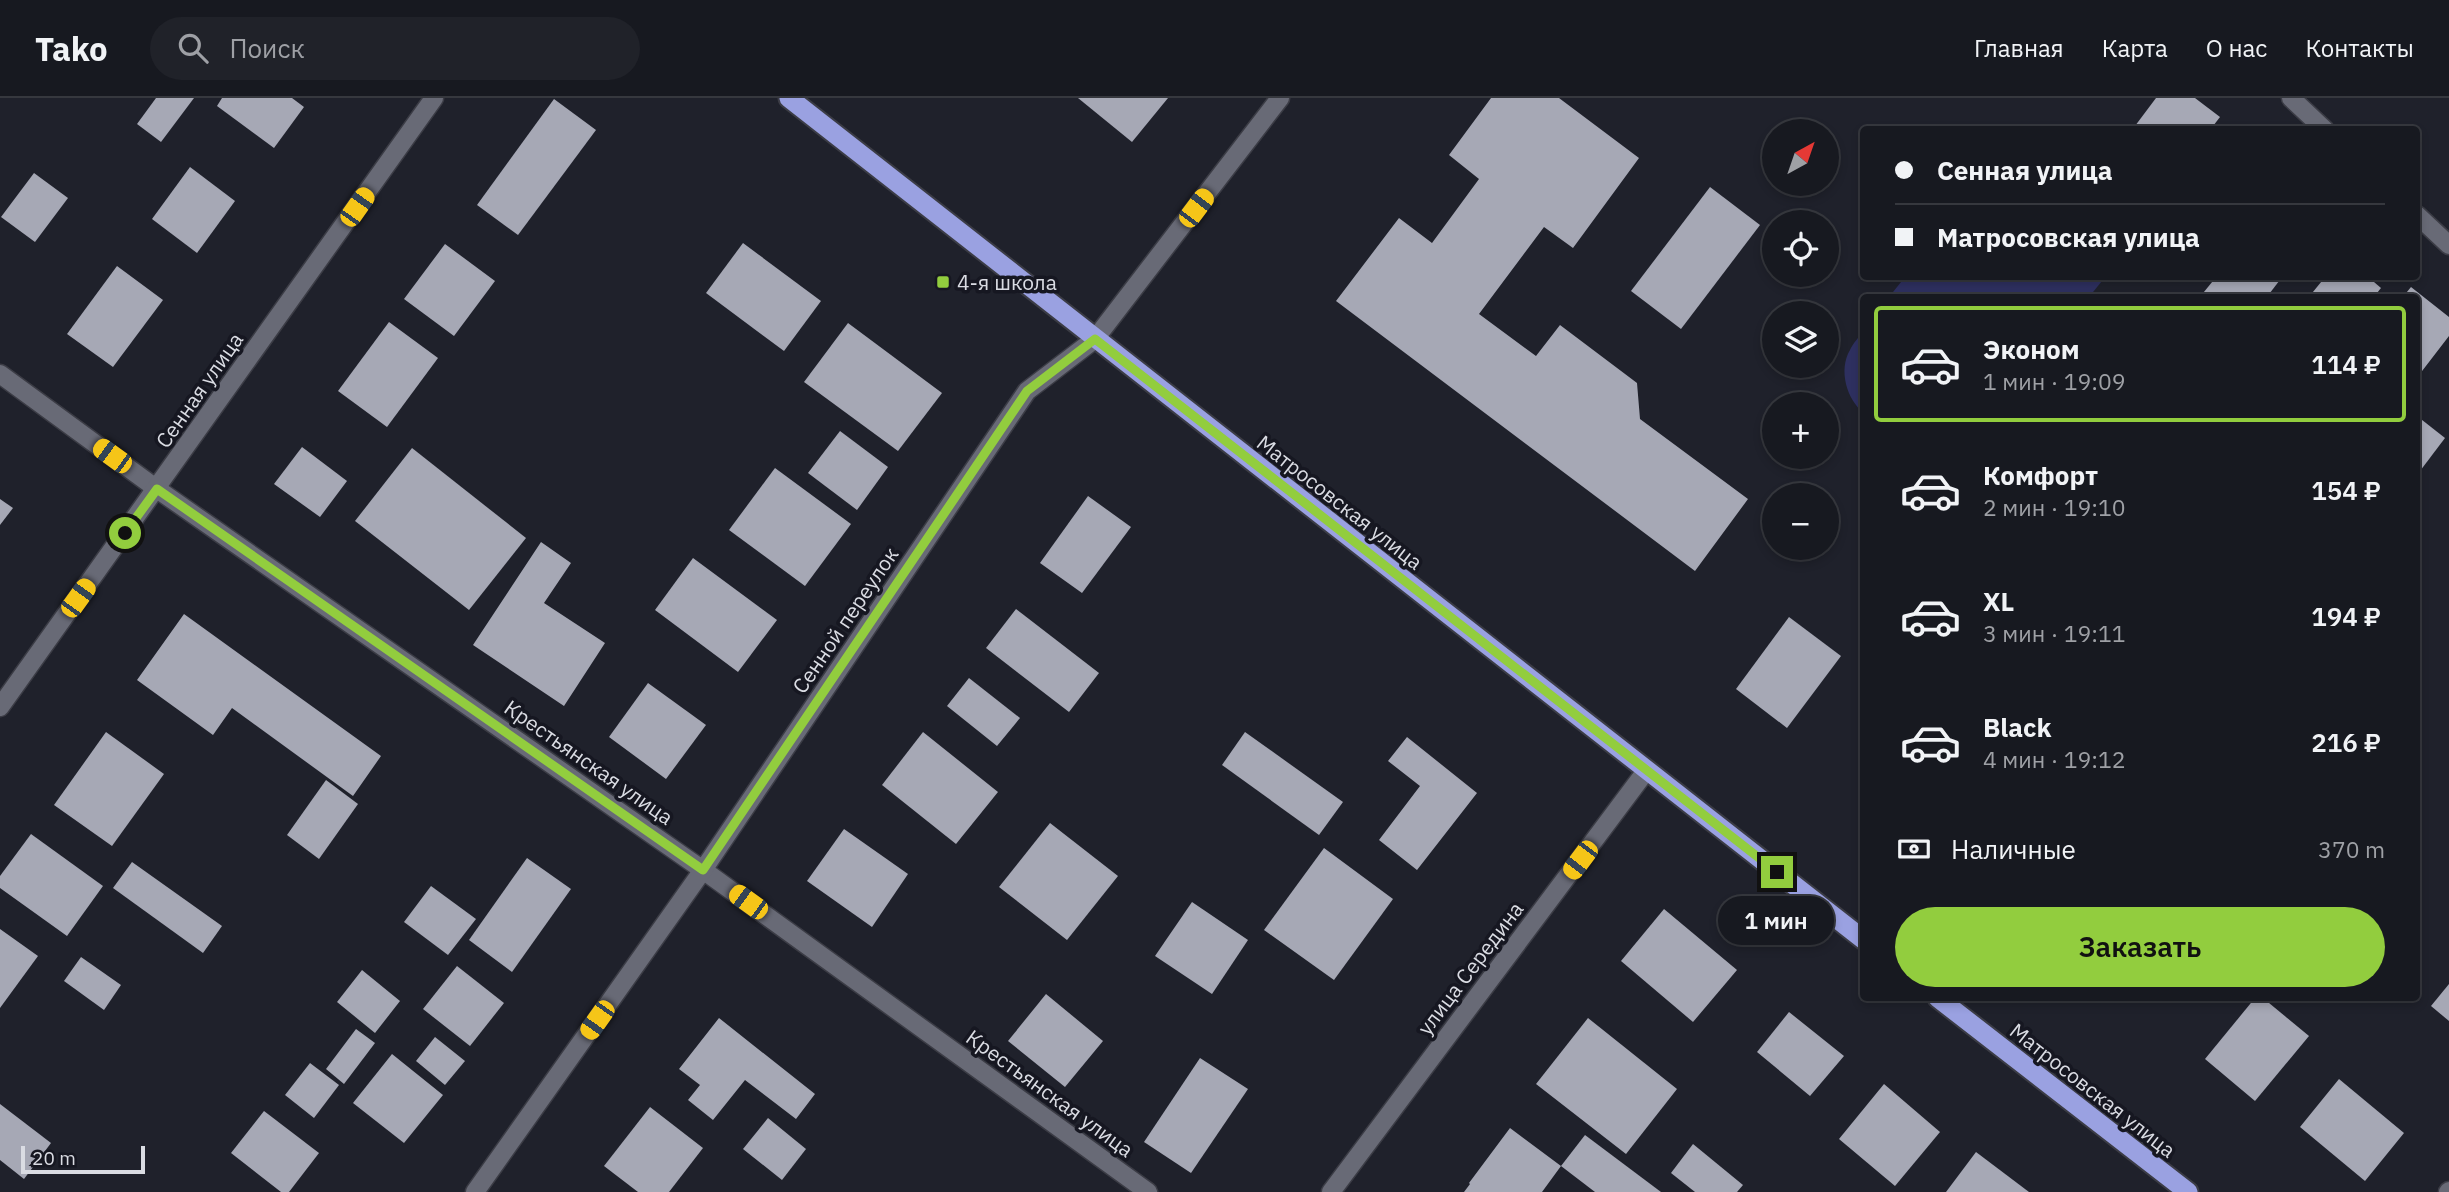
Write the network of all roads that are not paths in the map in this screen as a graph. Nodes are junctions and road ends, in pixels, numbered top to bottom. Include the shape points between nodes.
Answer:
1 (434, 98) edge
2 (789, 98) edge
3 (1280, 98) edge
4 (2291, 98) edge
5 (2321, 126) edge
6 (2420, 218) edge
7 (2449, 245) edge
8 (1095, 339) junction
9 (0, 374) edge
10 (157, 489) junction
11 (0, 707) edge
12 (1646, 771) junction
13 (703, 870) junction
14 (1860, 937) edge
15 (1942, 1001) edge
16 (475, 1192) edge
17 (1148, 1192) edge
18 (1331, 1192) edge
19 (2188, 1192) edge

1 - 10 street, Сенная улица
2 - 8 highway, Матросовская улица
3 - 8 street, Сенной переулок
4 - 5 street
6 - 7 street
8 - 12 highway, Матросовская улица
8 - 13 street, Сенной переулок via 1027,391
9 - 10 street, Крестьянская улица
10 - 11 street, Сенная улица
10 - 13 street, Крестьянская улица
12 - 14 highway, Матросовская улица
12 - 18 street, улица Середина
13 - 16 street, Сенной переулок
13 - 17 street, Крестьянская улица
15 - 19 highway, Матросовская улица

